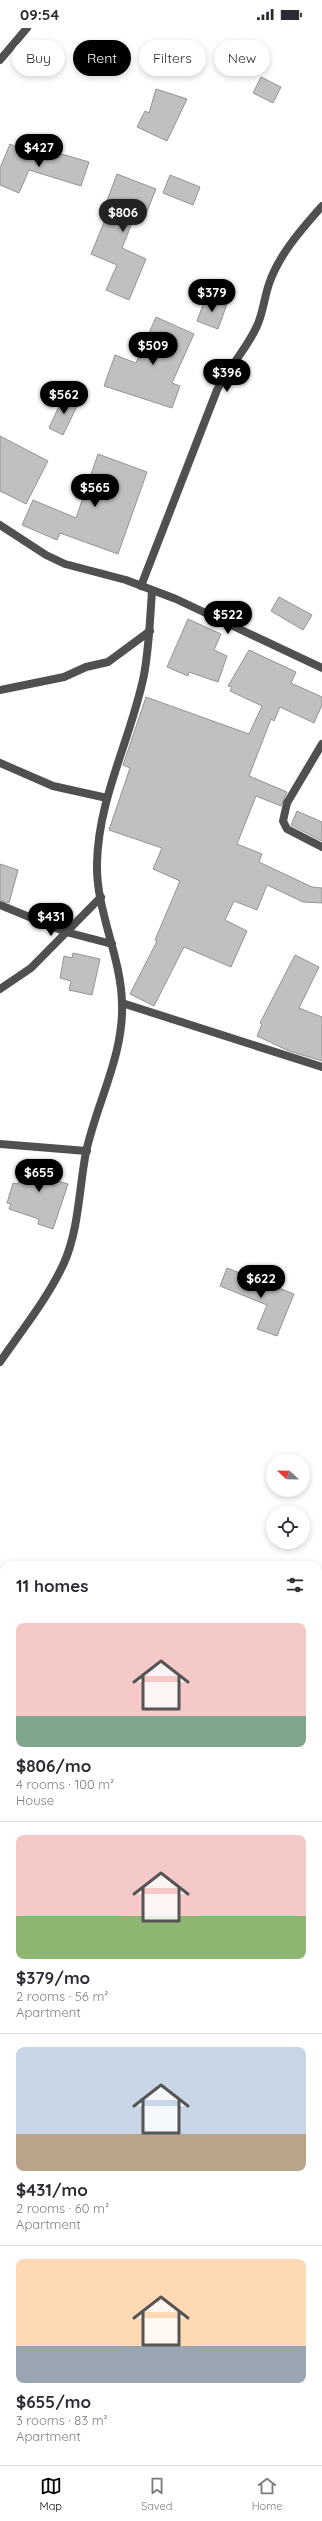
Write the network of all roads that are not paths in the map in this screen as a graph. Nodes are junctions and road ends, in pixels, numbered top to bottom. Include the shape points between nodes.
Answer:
1 (26, 28) edge
2 (0, 60) edge
3 (322, 206) edge
4 (0, 525) edge
5 (141, 586) junction
6 (152, 591) junction
7 (150, 631) junction
8 (322, 668) edge
9 (0, 690) edge
10 (322, 744) edge
11 (0, 763) edge
12 (107, 798) junction
13 (322, 847) edge
14 (101, 897) junction
15 (0, 905) edge
16 (66, 932) junction
17 (112, 944) junction
18 (0, 989) edge
19 (122, 1003) junction
20 (322, 1067) edge
21 (0, 1144) edge
22 (87, 1150) junction
23 (0, 1362) edge

1 - 2 street
3 - 5 street via 289,246 278,265 269,283 257,328 222,380 207,411
4 - 5 street via 46,555 65,564
5 - 6 street
6 - 7 street
6 - 8 street via 176,599
7 - 9 street via 108,662 90,666 64,677
7 - 12 street via 144,676
10 - 13 street via 288,803 283,821 287,829
11 - 12 street via 53,786
12 - 14 street via 97,864
14 - 16 street
14 - 17 street
15 - 16 street
16 - 17 street
16 - 18 street via 31,968
17 - 19 street
19 - 20 street
19 - 22 street via 121,1033
21 - 22 street
22 - 23 street via 71,1242 65,1261 55,1281

